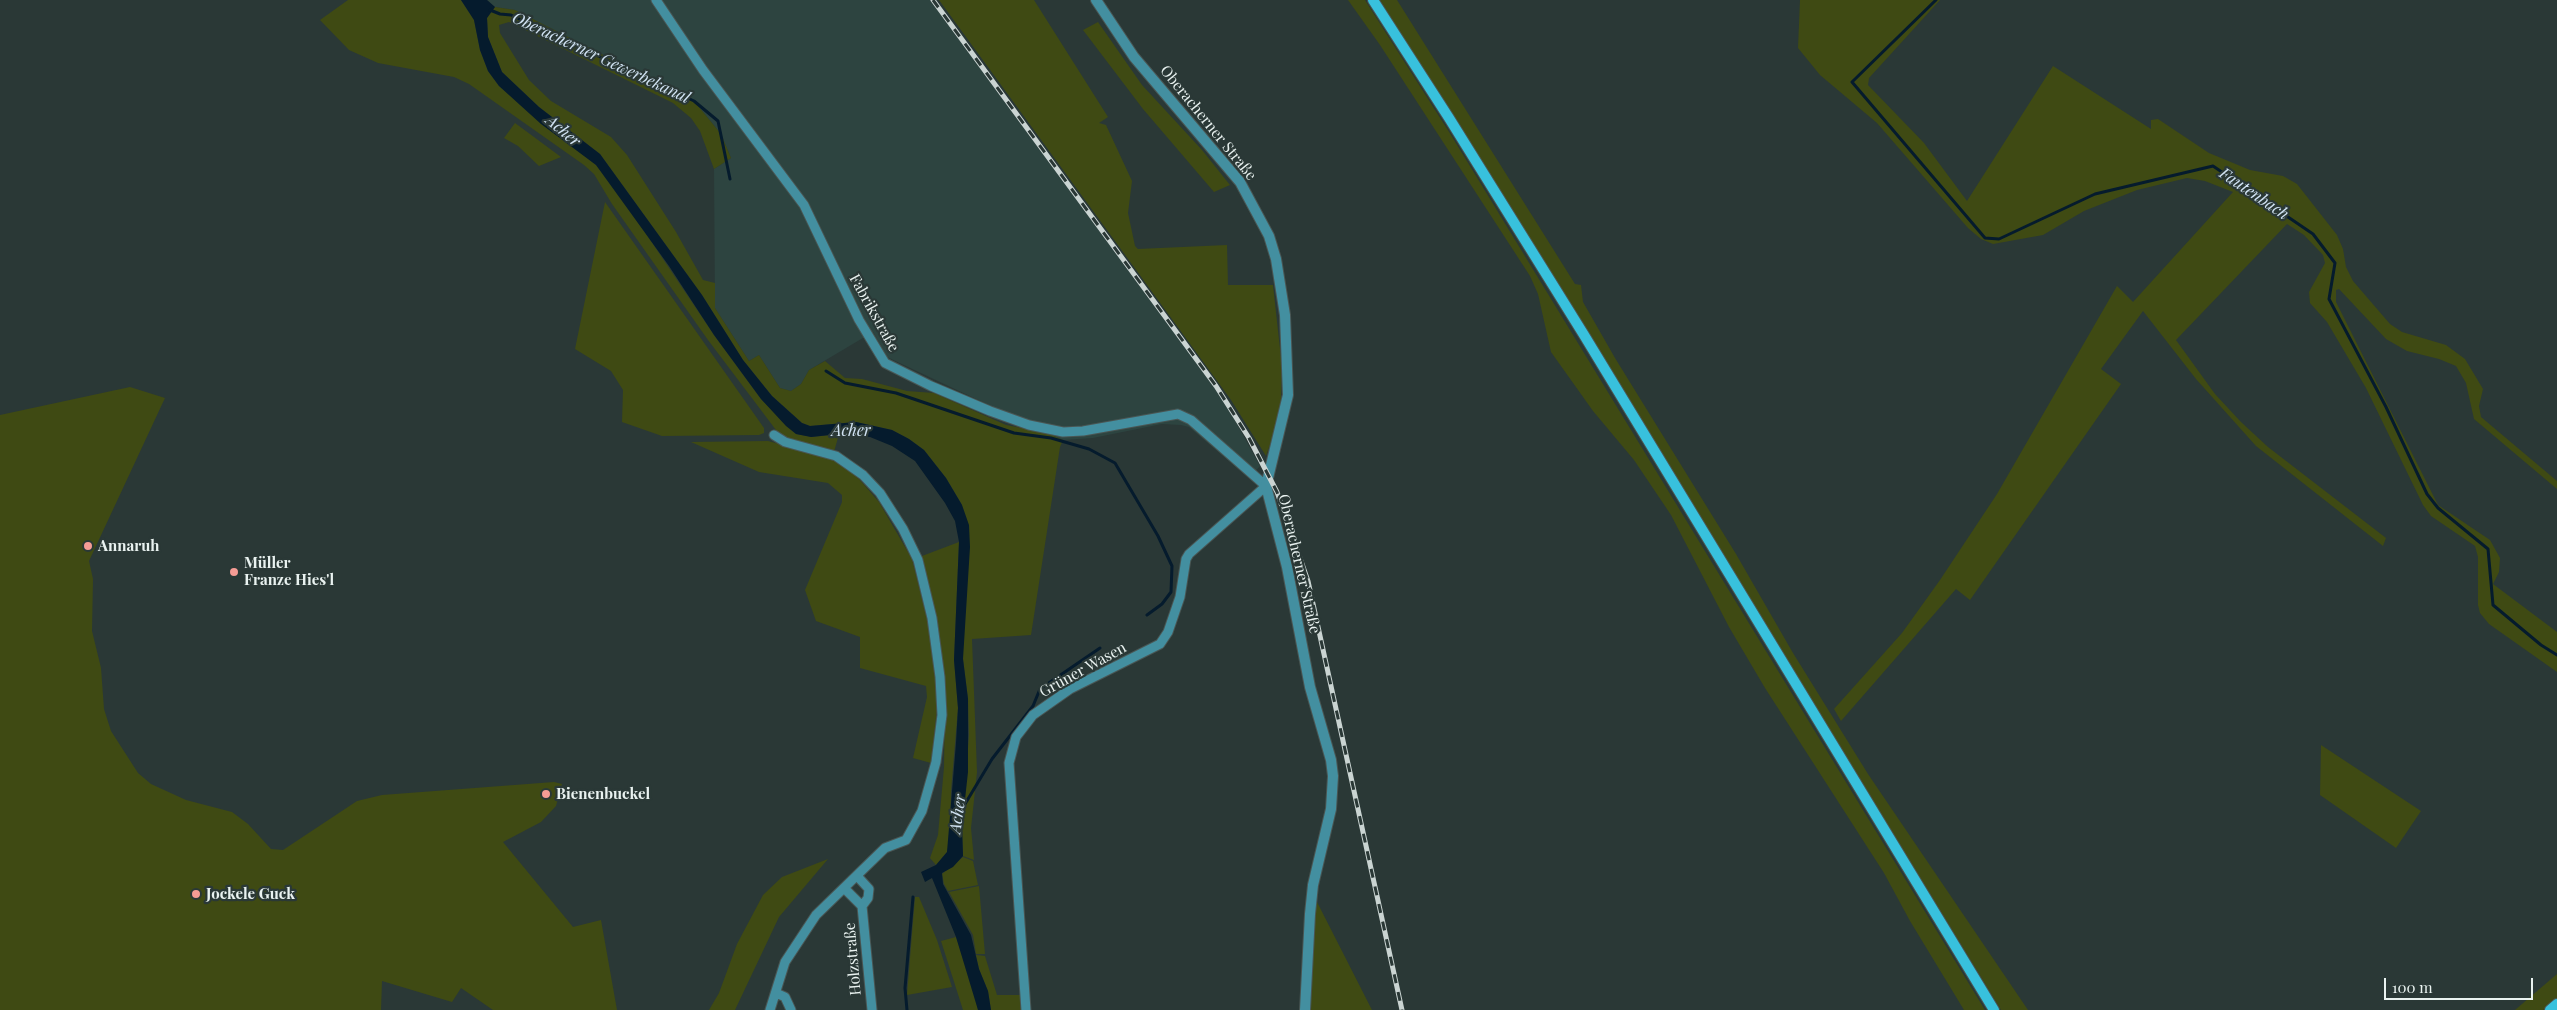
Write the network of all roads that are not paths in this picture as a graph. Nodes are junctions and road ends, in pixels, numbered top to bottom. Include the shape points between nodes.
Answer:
1 (656, 0) edge
2 (1096, 0) edge
3 (1373, 0) edge
4 (774, 435) dead end
5 (1266, 486) junction
6 (858, 876) junction
7 (845, 889) junction
8 (862, 906) junction
9 (776, 993) junction
10 (2557, 1004) edge
11 (770, 1010) edge
12 (791, 1010) edge
13 (872, 1010) edge
14 (1026, 1010) edge
15 (1305, 1010) edge
16 (1994, 1010) edge
17 (2550, 1010) edge

1 - 5 street, Fabrikstraße via 703,70 804,205 859,320 885,363 990,411 1028,425 1063,432 1178,414 1191,420
2 - 5 street, Oberacherner Straße via 1134,56 1240,182 1269,236 1281,285 1288,395
3 - 16 main road via 1573,318
4 - 6 street via 786,442 836,456 862,474 880,493 918,560 932,618 942,715 936,762 922,811 906,840 885,848
5 - 14 street, Grüner Wasen via 1189,554 1180,597 1168,632 1160,644 1070,690 1033,714 1016,737 1009,762
5 - 15 street, Oberacherner Straße via 1287,568 1310,687 1332,760 1331,809 1313,884
6 - 7 street
6 - 8 street, Holzstraße via 869,889 868,898
7 - 8 street, Holzstraße
7 - 9 street via 816,915 802,934 785,962
8 - 13 street, Holzstraße
9 - 11 street
9 - 12 street via 785,997
10 - 17 main road

